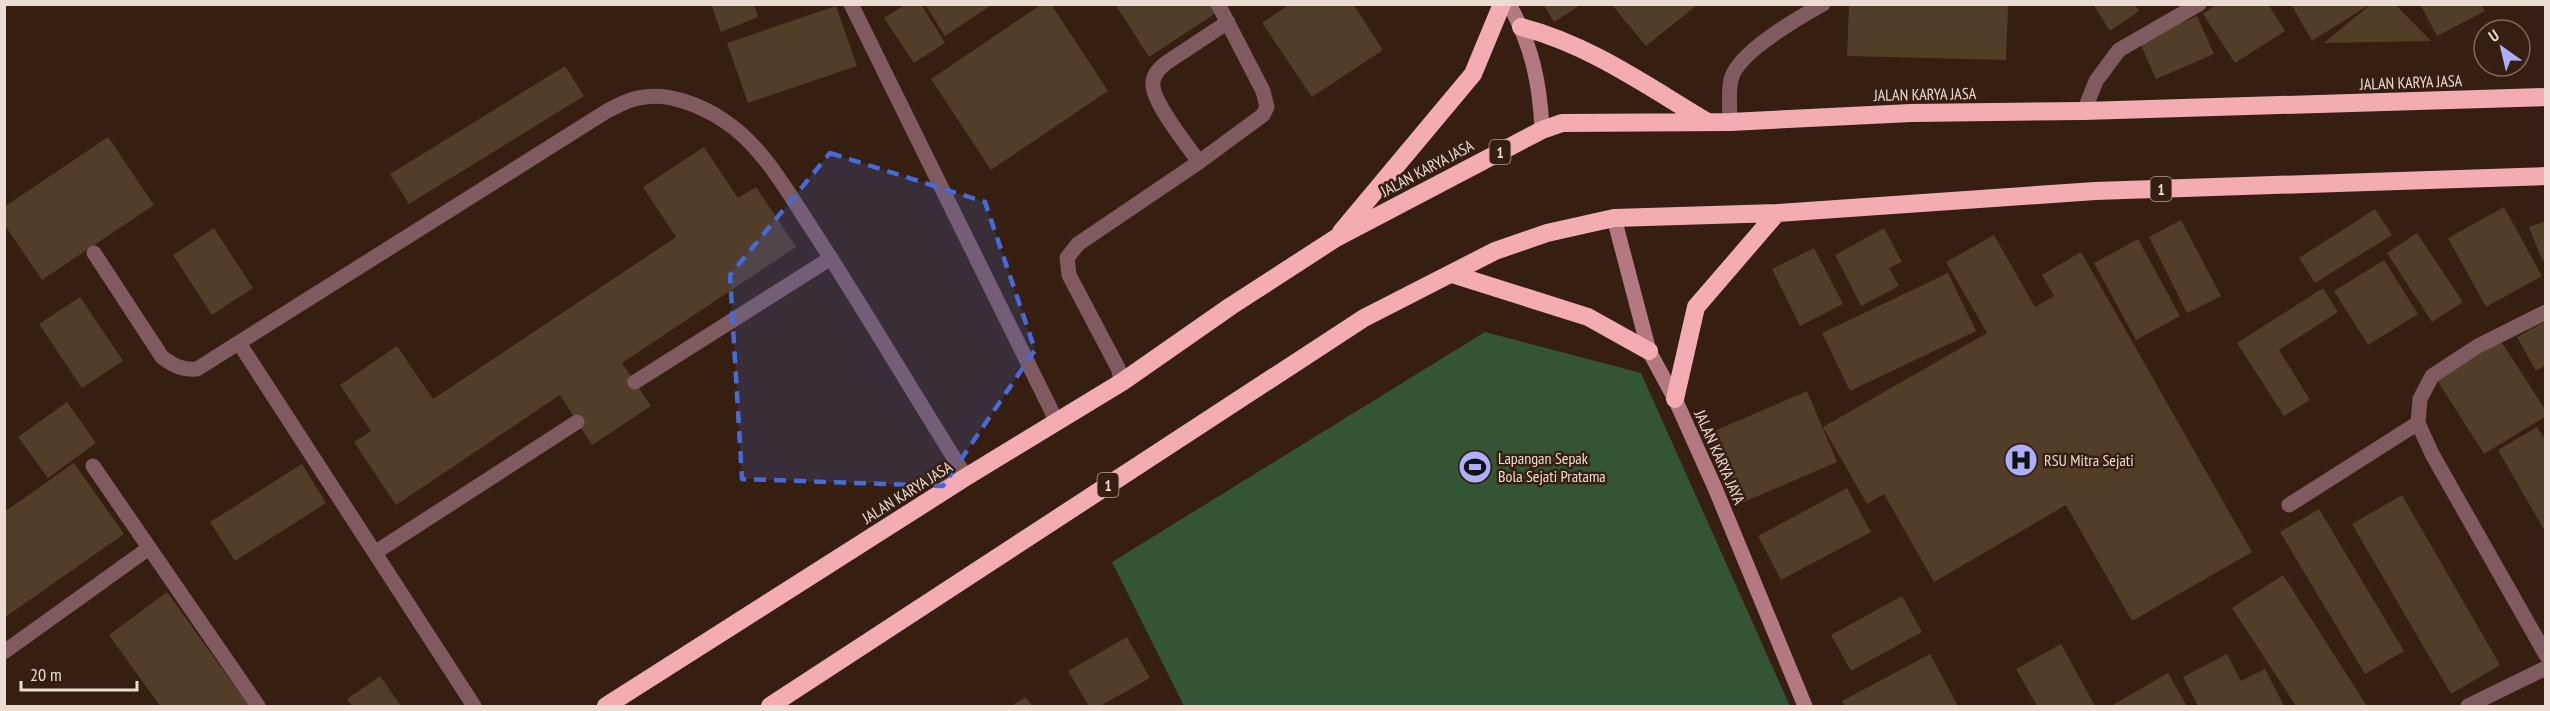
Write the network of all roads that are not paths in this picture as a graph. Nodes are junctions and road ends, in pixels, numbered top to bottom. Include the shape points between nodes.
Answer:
1 (850, 4) edge
2 (1218, 4) edge
3 (1502, 4) edge
4 (1509, 4) edge
5 (1823, 4) edge
6 (2199, 4) edge
7 (1227, 22) junction
8 (1521, 27) junction
9 (2546, 97) edge
10 (2084, 111) junction
11 (1707, 121) junction
12 (1730, 122) junction
13 (1542, 130) junction
14 (1199, 162) junction
15 (2546, 176) edge
16 (1777, 213) junction
17 (1614, 218) junction
18 (1336, 238) junction
19 (94, 253) dead end
20 (831, 258) junction
21 (1452, 274) junction
22 (2546, 312) edge
23 (239, 343) junction
24 (1649, 351) junction
25 (635, 382) dead end
26 (1122, 382) junction
27 (1675, 399) junction
28 (577, 422) dead end
29 (1057, 422) junction
30 (2418, 423) junction
31 (93, 466) dead end
32 (966, 477) junction
33 (2289, 505) dead end
34 (149, 548) junction
35 (376, 552) junction
36 (4, 652) edge
37 (2546, 655) edge
38 (2546, 668) edge
39 (258, 706) edge
40 (474, 706) edge
41 (606, 706) edge
42 (770, 706) edge
43 (1805, 706) edge
44 (2468, 706) edge

1 - 29 street
2 - 7 street
3 - 18 highway via 1473,74
4 - 8 main road
5 - 12 street via 1784,27 1743,61 1731,78
6 - 10 street via 2119,50 2096,81
7 - 14 street via 1267,107 1260,119
7 - 14 street via 1166,63 1152,83 1161,106
8 - 11 highway via 1558,38 1596,56
8 - 13 main road via 1541,94
9 - 10 highway, JALAN KARYA JASA / 1
10 - 12 highway, JALAN KARYA JASA / 1 via 1911,113
11 - 12 highway, JALAN KARYA JASA / 1
11 - 13 highway, JALAN KARYA JASA / 1 via 1562,123
13 - 18 highway, JALAN KARYA JASA / 1
14 - 26 street via 1078,244 1067,258 1069,275
15 - 16 highway, 1 via 2095,191
16 - 17 highway, 1
16 - 27 highway via 1696,308
17 - 21 highway, 1 via 1546,233 1495,251
17 - 24 main road, JALAN KARYA JAYA
18 - 26 highway, JALAN KARYA JASA / 1
19 - 23 street via 162,357 174,366 197,369
20 - 23 street via 776,174 723,120 665,97 645,97 607,111
20 - 25 street
20 - 32 street
21 - 24 highway via 1588,317
21 - 42 highway, 1 via 1364,318
22 - 30 street via 2478,345 2432,376 2420,399
23 - 35 street
24 - 27 main road, JALAN KARYA JAYA
26 - 29 highway, JALAN KARYA JASA / 1
27 - 43 main road, JALAN KARYA JAYA
28 - 35 street
29 - 32 highway, JALAN KARYA JASA / 1
30 - 33 street
30 - 37 street
31 - 34 street
32 - 41 highway, JALAN KARYA JASA / 1
34 - 36 street
34 - 39 street
35 - 40 street
38 - 44 street

